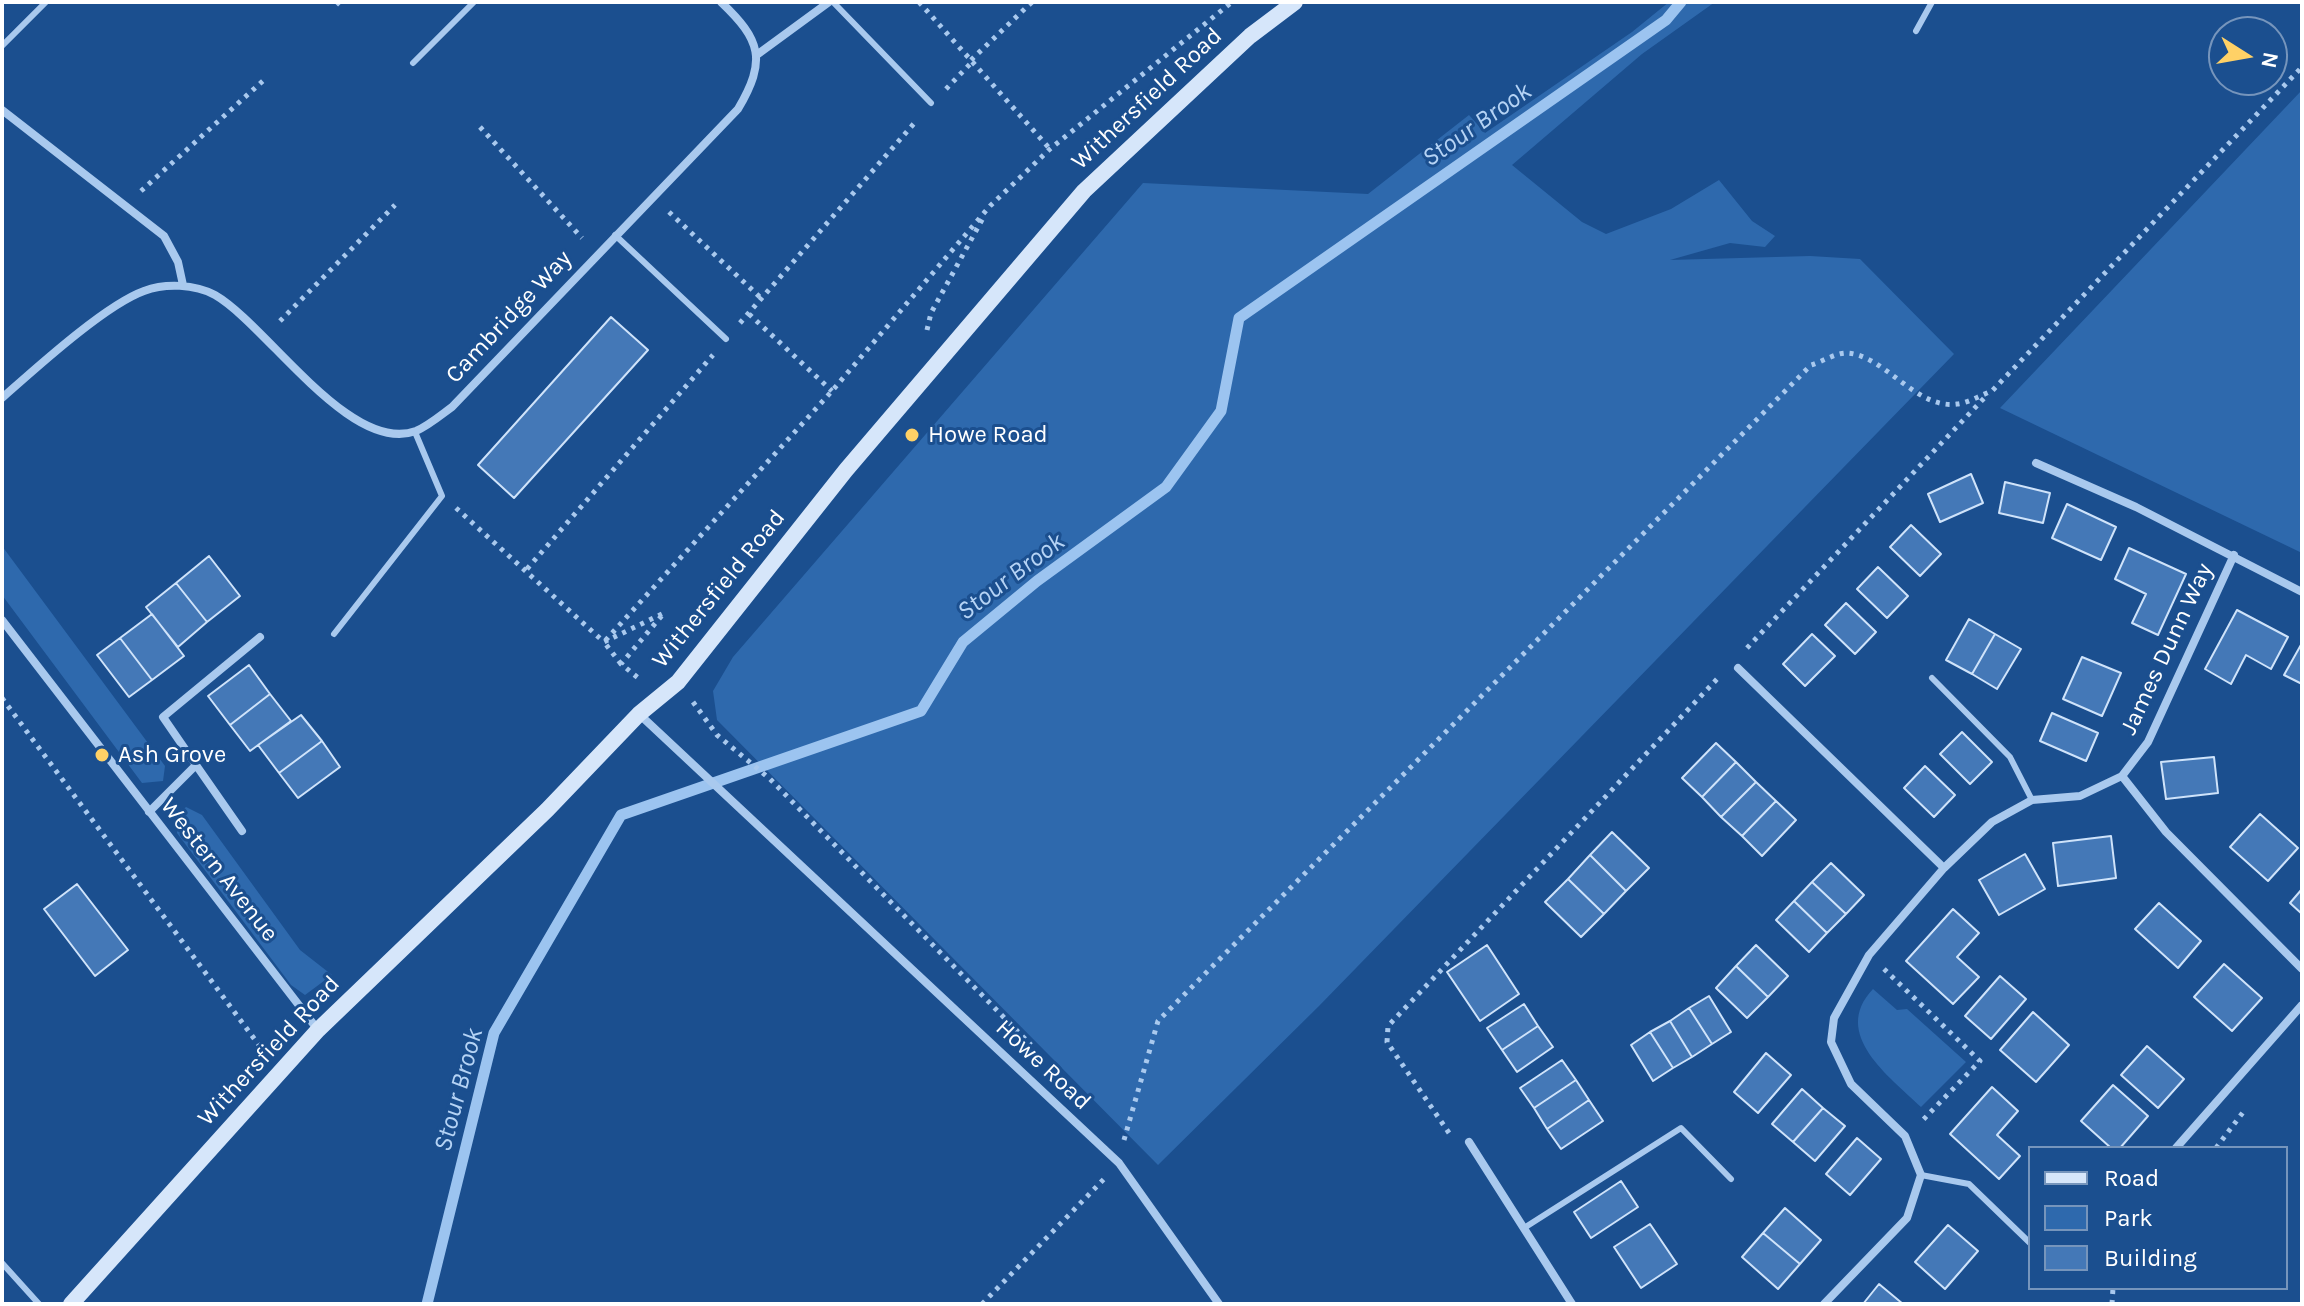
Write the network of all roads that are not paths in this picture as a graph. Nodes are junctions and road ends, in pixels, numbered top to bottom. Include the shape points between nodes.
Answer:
1 (46, 2) edge
2 (474, 2) edge
3 (721, 2) edge
4 (831, 2) edge
5 (1295, 2) edge
6 (1932, 2) edge
7 (1916, 31) dead end
8 (2, 46) edge
9 (758, 54) junction
10 (413, 63) dead end
11 (931, 103) road end
12 (2, 110) edge
13 (615, 235) junction
14 (183, 285) junction
15 (726, 339) road end
16 (2, 398) edge
17 (415, 432) junction
18 (2036, 463) dead end
19 (2234, 555) junction
20 (2302, 592) edge
21 (2, 620) edge
22 (334, 634) dead end
23 (260, 637) dead end
24 (1733, 668) road end
25 (1932, 678) dead end
26 (639, 714) junction
27 (196, 765) junction
28 (2122, 776) junction
29 (2032, 800) junction
30 (149, 812) junction
31 (242, 831) dead end
32 (1944, 868) junction
33 (2302, 969) edge
34 (2302, 1005) edge
35 (318, 1030) junction
36 (1469, 1142) dead end
37 (2178, 1146) edge
38 (1921, 1175) junction
39 (1731, 1179) dead end
40 (1524, 1228) junction
41 (2028, 1241) edge
42 (2, 1263) edge
43 (39, 1304) edge
44 (71, 1304) edge
45 (1219, 1304) edge
46 (1572, 1304) edge
47 (1824, 1304) edge

1 - 8 lane
2 - 10 lane
3 - 9 street via 747,27
4 - 9 street
4 - 11 lane
5 - 26 street, Withersfield Road via 1250,36 1084,191 846,470 678,682
6 - 7 lane
9 - 13 street, Cambridge Way via 752,86 738,109
12 - 14 street via 164,236
13 - 15 lane
13 - 17 street, Cambridge Way via 452,407
14 - 16 street via 144,291 111,310
14 - 17 street via 215,295 348,417 382,432
17 - 22 lane via 442,496
18 - 19 street
19 - 20 street
19 - 28 street, James Dunn Way via 2148,742
21 - 30 street, Western Avenue
23 - 27 street via 163,717
24 - 32 street
25 - 29 lane via 2010,757
26 - 35 street, Withersfield Road
26 - 45 street, Howe Road via 1119,1163
27 - 30 street
27 - 31 street
28 - 29 street, James Dunn Way via 2080,796
28 - 33 street via 2166,832
29 - 32 street, James Dunn Way via 1992,822
30 - 35 street, Western Avenue
32 - 38 street, James Dunn Way via 1869,955 1834,1018 1831,1042 1851,1084 1905,1136
34 - 37 street
35 - 44 street, Withersfield Road
36 - 40 street
38 - 41 lane via 1969,1184
38 - 47 street via 1907,1218
39 - 40 lane via 1681,1128
40 - 46 street
42 - 43 lane

